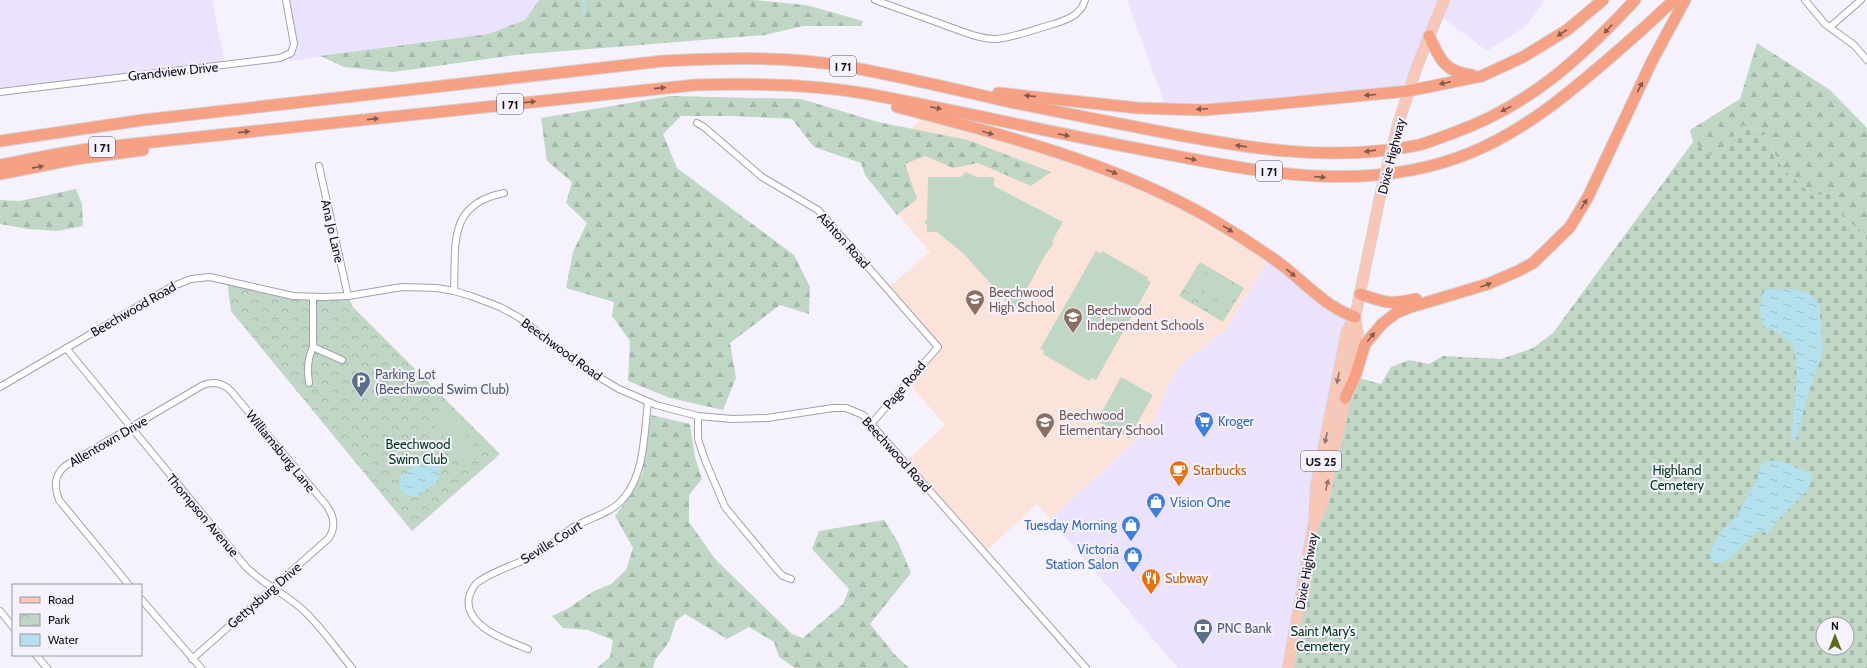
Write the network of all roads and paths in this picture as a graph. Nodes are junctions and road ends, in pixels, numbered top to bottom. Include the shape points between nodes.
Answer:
1 (286, 0) edge
2 (876, 0) edge
3 (1085, 0) edge
4 (1444, 0) edge
5 (1603, 0) edge
6 (1635, 0) edge
7 (1674, 0) edge
8 (1686, 0) edge
9 (1805, 0) edge
10 (1861, 0) edge
11 (1830, 28) junction
12 (1429, 36) junction
13 (1867, 60) edge
14 (1482, 76) junction
15 (815, 87) junction
16 (953, 88) junction
17 (1408, 91) junction
18 (0, 92) edge
19 (697, 123) dead end
20 (205, 136) junction
21 (0, 141) edge
22 (0, 165) edge
23 (318, 166) dead end
24 (0, 174) edge
25 (504, 193) dead end
26 (454, 291) junction
27 (1360, 294) junction
28 (1448, 295) junction
29 (348, 296) junction
30 (313, 297) junction
31 (1355, 317) junction
32 (313, 347) junction
33 (938, 347) joint
34 (66, 348) junction
35 (342, 360) dead end
36 (218, 383) joint
37 (309, 383) dead end
38 (0, 387) edge
39 (1345, 398) junction
40 (648, 402) junction
41 (698, 416) junction
42 (872, 423) junction
43 (130, 427) junction
44 (1314, 522) junction
45 (333, 527) joint
46 (791, 579) dead end
47 (128, 584) edge
48 (272, 588) junction
49 (142, 600) edge
50 (0, 611) edge
51 (12, 626) edge
52 (528, 649) dead end
53 (37, 656) edge
54 (192, 659) junction
55 (47, 668) edge
56 (201, 668) edge
57 (352, 668) edge
58 (1086, 668) edge
59 (1288, 668) edge

1 - 18 street, Grandview Drive via 294,44 291,53 280,58
2 - 3 street via 958,30 996,39 1064,21 1076,14
4 - 12 main road, Dixie Highway / US 25
5 -> 14 highway via 1563,33 1522,58
6 -> 16 highway, I 71 via 1586,51 1518,102 1480,122 1421,144 1358,153 1305,153 1215,142 1062,113
15 -> 7 highway, I 71 via 865,94 1206,162 1324,178 1368,177 1416,170 1442,162 1488,145 1523,126 1580,84 1637,36
28 -> 8 highway via 1488,284 1533,263 1570,226 1588,197 1652,61
9 - 11 street
10 - 11 street
11 - 13 street via 1854,45
12 - 14 highway via 1438,56 1448,68 1458,73
12 - 17 main road, Dixie Highway / US 25
14 -> 17 highway
20 -> 15 highway, I 71 via 695,85
15 -> 31 highway via 926,114 1052,151 1148,186 1213,219 1282,265 1342,313
17 -> 16 highway via 1254,106 1167,110
16 - 21 highway, I 71 via 835,65 774,59 663,61 143,120
17 - 27 main road, Dixie Highway / US 25, bridge via 1381,192
19 - 33 street, Ashton Road via 762,177 818,210
20 - 22 highway, I 71 via 95,148
24 -> 20 highway via 149,149
23 - 29 street, Ana Jo Lane
25 - 26 street via 481,200 463,216 457,235
26 - 29 street, Beechwood Road via 402,287
26 - 40 street, Beechwood Road via 514,314 581,366 618,389
27 - 28 highway via 1397,304
27 - 31 main road, Dixie Highway / US 25
39 -> 28 highway via 1355,377 1365,344 1382,324 1396,313
29 - 30 street, Beechwood Road
30 - 32 street
30 - 34 street, Beechwood Road via 282,294 210,277 191,279 171,286
31 - 39 main road, Dixie Highway / US 25 via 1358,332
31 -> 44 main road, Dixie Highway / US 25 via 1347,331 1316,486
32 - 35 street
32 - 37 street via 307,369
33 - 42 street, Page Road
34 - 38 street, Beechwood Road
34 - 43 street, Thompson Avenue
36 - 43 street, Allentown Drive via 203,385
36 - 45 street, Williamsburg Lane via 231,390 327,506 332,515
44 -> 39 main road, Dixie Highway / US 25 via 1323,503
40 - 41 street, Beechwood Road
40 - 52 street, Seville Court via 638,468 623,500 571,529 537,554 479,582 471,591 469,606 477,622 497,637
41 - 42 street, Beechwood Road via 749,420 846,408 858,412
41 - 46 street via 698,439 724,507 778,571
42 - 58 street, Beechwood Road
43 - 47 street, Allentown Drive via 65,466 57,475 55,482 59,500
43 - 48 street, Thompson Avenue via 246,567
44 - 59 main road, Dixie Highway / US 25
45 - 48 street, Gettysburg Drive via 329,538
48 - 54 street, Gettysburg Drive
48 - 57 street, Thompson Avenue via 283,593 303,610
49 - 54 street
50 - 51 street
53 - 55 street
54 - 56 street

